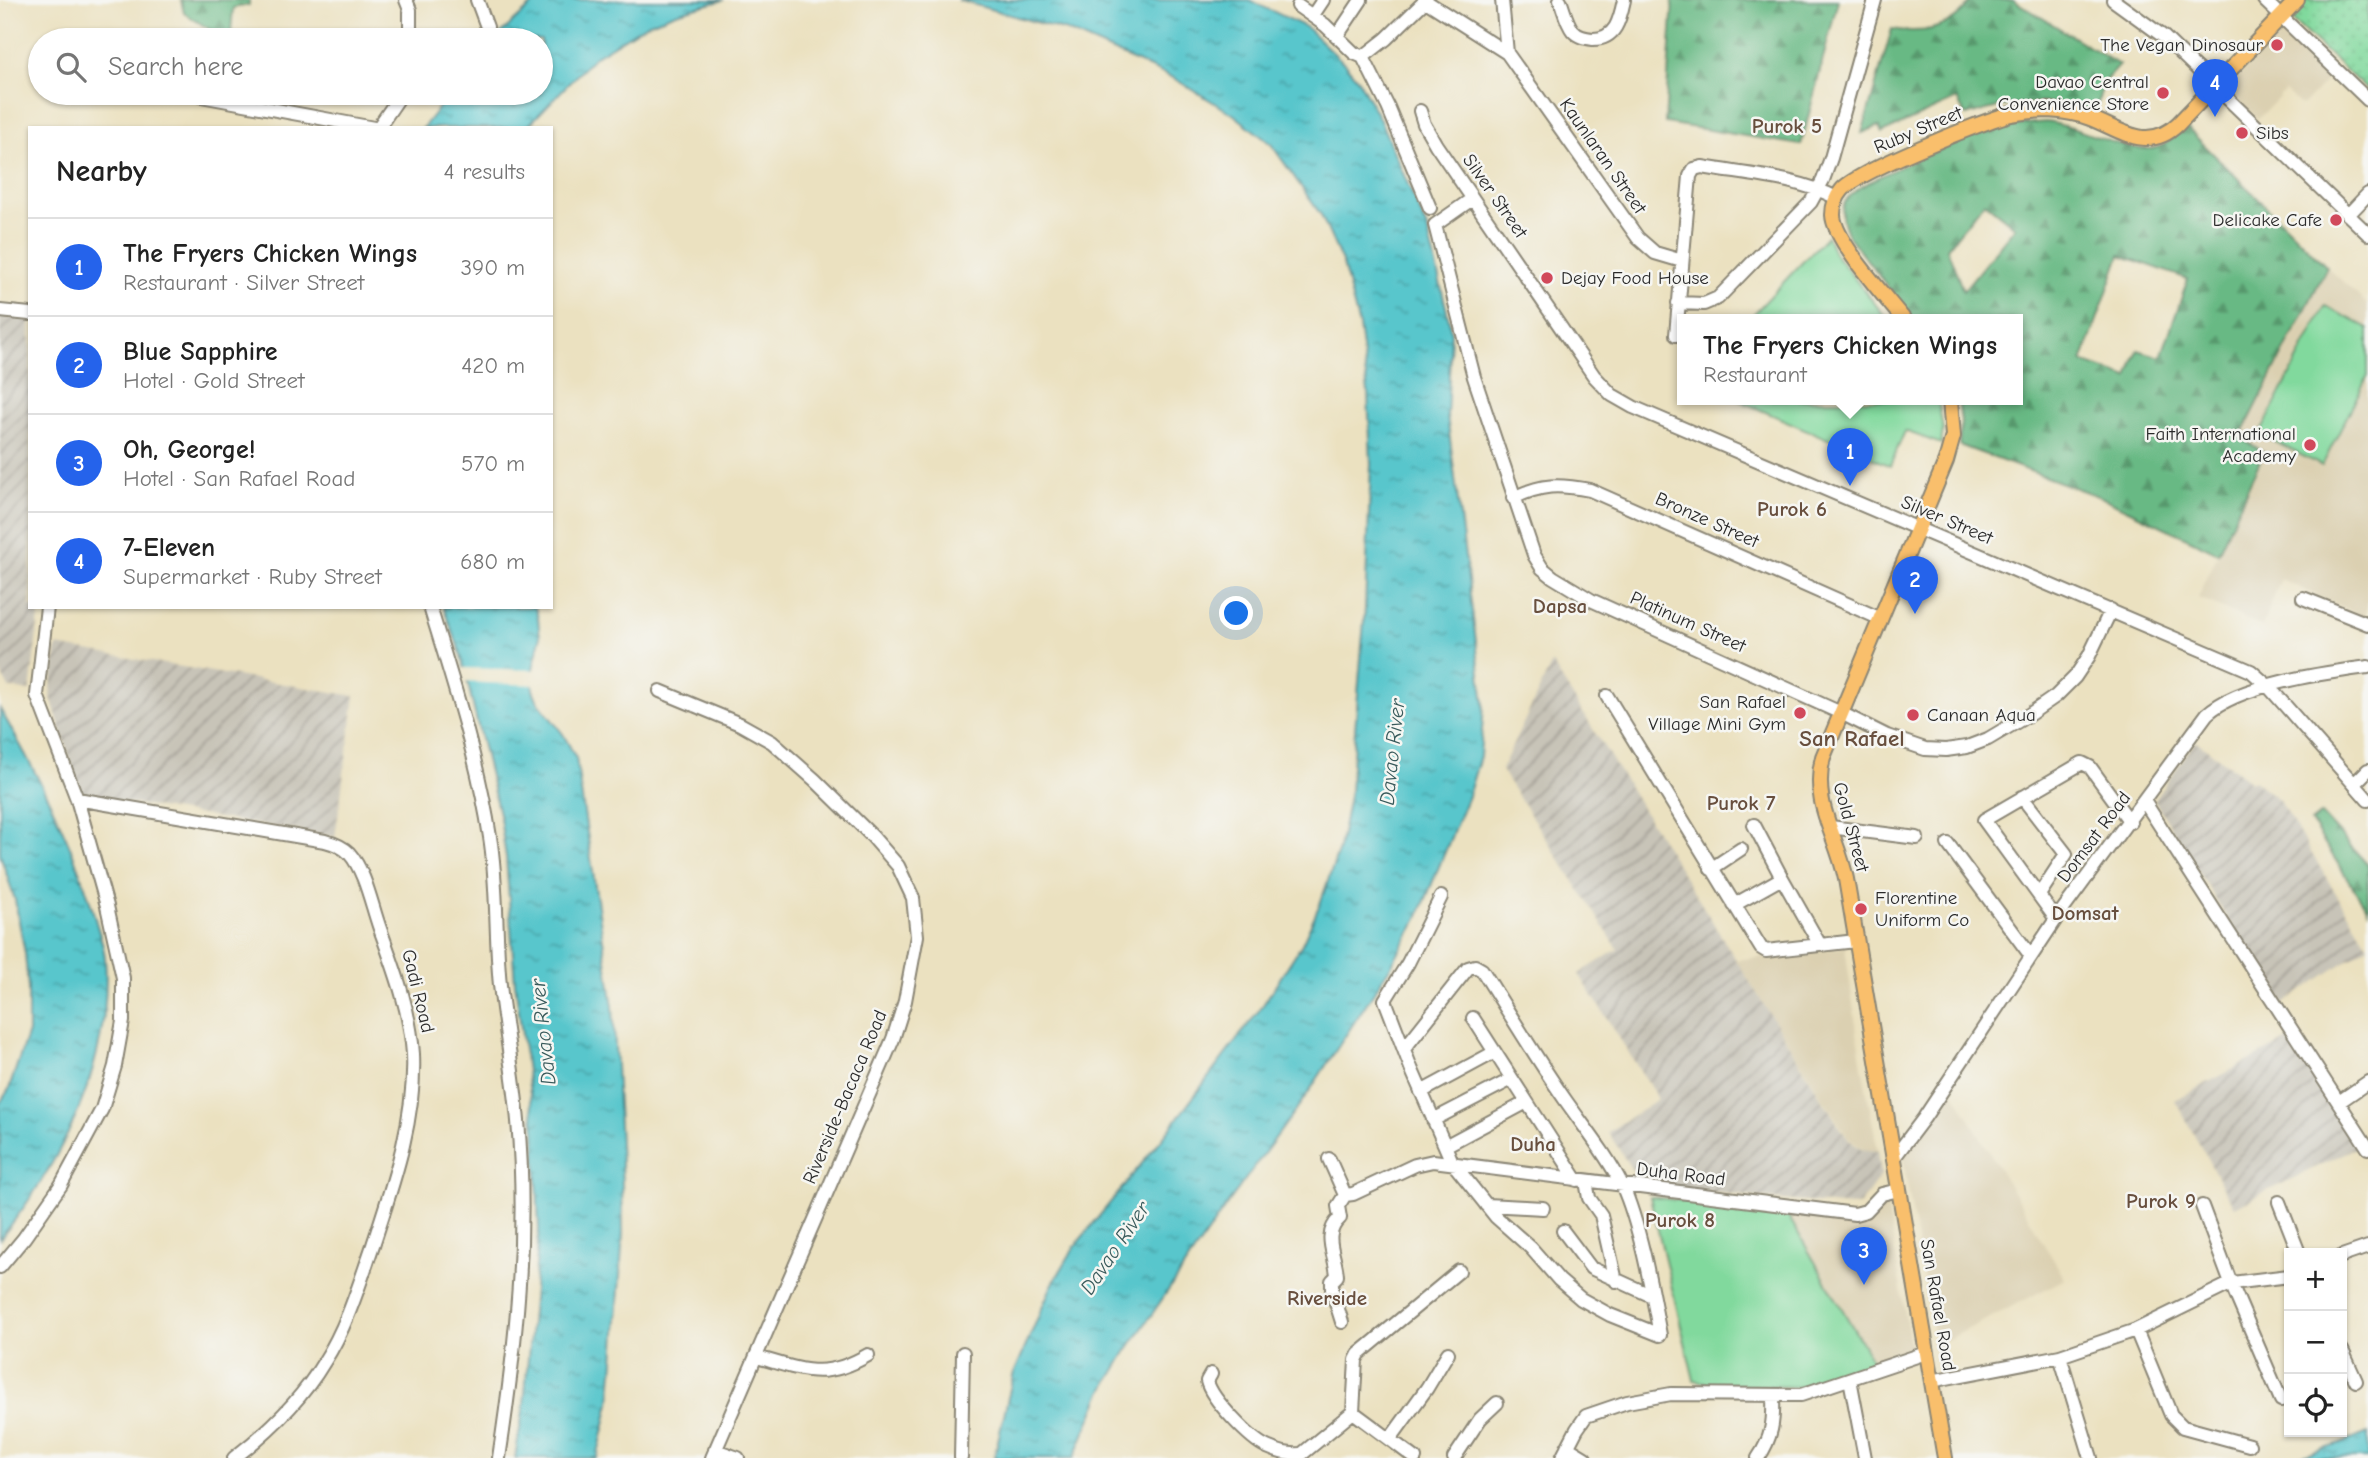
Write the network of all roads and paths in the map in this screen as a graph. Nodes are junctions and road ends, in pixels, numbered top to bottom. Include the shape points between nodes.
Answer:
1 (406, 0) edge
2 (1323, 0) edge
3 (1361, 0) edge
4 (1502, 0) edge
5 (1560, 0) edge
6 (1624, 0) edge
7 (1875, 0) edge
8 (2113, 0) edge
9 (2264, 0) edge
10 (2297, 0) edge
11 (480, 1) edge
12 (1424, 1) edge
13 (1298, 6) dead end
14 (1313, 15) junction
15 (2280, 17) junction
16 (487, 27) dead end
17 (410, 28) edge
18 (1337, 36) junction
19 (1507, 53) junction
20 (1363, 57) junction
21 (2216, 86) junction
22 (2368, 100) edge
23 (250, 105) edge
24 (393, 105) edge
25 (1420, 111) dead end
26 (365, 126) edge
27 (377, 126) edge
28 (1819, 189) junction
29 (2368, 194) edge
30 (1837, 198) junction
31 (1472, 199) junction
32 (1430, 208) dead end
33 (2348, 215) junction
34 (2368, 234) edge
35 (1682, 261) junction
36 (1678, 303) junction
37 (0, 311) edge
38 (28, 314) edge
39 (1677, 314) edge
40 (1899, 314) edge
41 (1677, 319) edge
42 (1676, 335) dead end
43 (1951, 405) edge
44 (1513, 498) junction
45 (1919, 530) junction
46 (2303, 598) dead end
47 (47, 609) edge
48 (431, 609) edge
49 (2111, 610) junction
50 (1881, 618) junction
51 (2368, 624) edge
52 (2368, 667) edge
53 (2269, 686) junction
54 (660, 691) dead end
55 (1607, 696) dead end
56 (1842, 713) junction
57 (2368, 770) edge
58 (2355, 783) junction
59 (2022, 797) junction
60 (77, 799) junction
61 (2368, 800) edge
62 (2144, 801) junction
63 (2130, 822) junction
64 (1754, 825) dead end
65 (1830, 827) junction
66 (1917, 838) dead end
67 (1948, 844) dead end
68 (1741, 849) dead end
69 (1711, 869) junction
70 (1782, 878) junction
71 (2039, 895) junction
72 (1441, 897) dead end
73 (1734, 905) junction
74 (2056, 919) junction
75 (1856, 941) junction
76 (1820, 945) junction
77 (2031, 956) junction
78 (1473, 1018) dead end
79 (1404, 1049) junction
80 (1495, 1052) junction
81 (1512, 1079) junction
82 (2368, 1082) edge
83 (1421, 1092) junction
84 (2339, 1101) junction
85 (1527, 1102) junction
86 (1433, 1120) junction
87 (2364, 1133) edge
88 (1445, 1146) junction
89 (2368, 1148) edge
90 (1329, 1158) dead end
91 (1893, 1159) junction
92 (1451, 1162) junction
93 (1581, 1181) junction
94 (1622, 1186) junction
95 (1899, 1190) junction
96 (1345, 1195) junction
97 (2279, 1202) dead end
98 (1486, 1205) junction
99 (2202, 1206) dead end
100 (1544, 1208) dead end
101 (1563, 1231) dead end
102 (2368, 1247) edge
103 (2297, 1248) edge
104 (2347, 1254) edge
105 (0, 1267) edge
106 (1458, 1270) dead end
107 (2284, 1277) edge
108 (1616, 1281) junction
109 (2232, 1283) junction
110 (1651, 1296) junction
111 (1342, 1322) dead end
112 (2136, 1330) junction
113 (963, 1353) dead end
114 (1448, 1353) dead end
115 (1926, 1353) junction
116 (868, 1355) dead end
117 (757, 1356) junction
118 (2060, 1356) junction
119 (2347, 1361) edge
120 (1211, 1374) dead end
121 (1850, 1379) junction
122 (1931, 1381) junction
123 (2356, 1381) dead end
124 (1773, 1397) junction
125 (2281, 1400) dead end
126 (1497, 1403) dead end
127 (1353, 1412) junction
128 (1390, 1439) junction
129 (2249, 1446) dead end
130 (1565, 1452) edge
131 (1398, 1453) edge
132 (714, 1454) edge
133 (1298, 1456) edge
134 (234, 1458) edge
135 (499, 1458) edge
136 (738, 1458) edge
137 (961, 1458) edge
138 (1415, 1458) edge
139 (1454, 1458) edge
140 (1585, 1458) edge
141 (1758, 1458) edge
142 (1865, 1458) edge
143 (1945, 1458) edge
144 (2091, 1458) edge

1 - 17 street
2 - 14 street
3 - 18 street
4 - 19 street
5 - 6 street via 1570,27 1590,39 1612,33
7 - 28 street
8 - 21 street via 2157,31
9 - 15 street
10 - 15 main road, Ruby Street
11 - 16 street
12 - 19 street
12 - 20 street
13 - 14 street
14 - 18 street
15 - 21 main road, Ruby Street
15 - 22 street
18 - 20 street
19 - 35 street, Kaunlaran Street via 1638,238 1655,253
20 - 32 street
21 - 30 main road, Ruby Street via 2172,130 2157,137 2132,136 2061,111 2012,114 1867,173 1848,184
21 - 33 street
23 - 26 street
24 - 27 street
25 - 31 street, Silver Street via 1429,135
28 - 30 street
28 - 35 street via 1694,169
28 - 36 street via 1800,216 1718,298 1704,304
29 - 33 street
30 - 40 main road via 1833,218 1839,236
31 - 44 street, Platinum Street via 1434,225 1474,377
31 - 45 street, Silver Street via 1594,376 1612,395
33 - 34 street
35 - 36 street
36 - 39 street
37 - 38 street
41 - 42 street
43 - 45 main road, Gold Street via 1951,448
44 - 50 street, Bronze Street via 1546,485 1590,490
44 - 56 street, Platinum Street via 1534,555 1553,577 1591,600
45 - 49 street, Silver Street
45 - 50 main road, Gold Street
46 - 51 street
47 - 60 street via 37,695
48 - 135 street via 490,837 500,985 518,1122 523,1240 515,1356
49 - 53 street, Silver Street via 2231,660
49 - 56 street, Platinum Street via 2075,677 2056,696 1988,739 1966,747 1925,749
50 - 56 main road, Gold Street
52 - 53 street, Domsat Road
53 - 58 street, Silver Street
53 - 62 street, Domsat Road via 2216,705
54 - 117 street, Riverside-Bacaca Road via 749,729 785,753 888,852 906,881 916,917 915,956 900,1021
55 - 69 street
56 - 65 main road, Gold Street via 1818,781
57 - 58 street
58 - 61 street, Silver Street
59 - 63 street via 2079,763 2085,764
59 - 71 street via 2066,854
59 - 71 street via 1984,820
60 - 105 street via 122,978 115,1066 102,1109 61,1185
60 - 134 street, Gadi Road via 325,841 348,852 362,876 402,990 413,1055 407,1125 343,1328 300,1395
62 - 63 street, Domsat Road
62 - 84 street
63 - 74 street, Domsat Road
64 - 70 street
65 - 66 street
65 - 75 main road, Gold Street via 1843,866
67 - 77 street
68 - 69 street
69 - 73 street
70 - 73 street
70 - 76 street
71 - 74 street
72 - 79 street via 1408,963 1385,996
73 - 76 street via 1763,950
74 - 77 street, Domsat Road
75 - 76 street
75 - 91 main road, Gold Street
77 - 91 street, Domsat Road
78 - 80 street
79 - 83 street
79 - 94 street via 1468,968 1479,968
80 - 81 street
80 - 83 street
81 - 85 street
81 - 86 street
82 - 84 street
83 - 86 street
84 - 87 street
85 - 88 street
85 - 93 street
86 - 88 street
87 - 89 street
88 - 92 street
90 - 96 street
91 - 95 main road, San Rafael Road
92 - 93 street, Duha Road
92 - 96 street, Duha Road via 1420,1163
92 - 98 street
93 - 94 street, Duha Road
93 - 108 street via 1601,1215
94 - 95 street, Duha Road via 1855,1214 1866,1211 1882,1194
94 - 110 street
95 - 115 main road, San Rafael Road
96 - 111 street via 1338,1206 1340,1218 1330,1232 1337,1272 1332,1290
97 - 103 street
98 - 100 street
98 - 110 street via 1581,1299 1660,1335
99 - 109 street
101 - 108 street via 1591,1268
102 - 104 street
106 - 127 street via 1359,1354
107 - 109 street
108 - 110 street
109 - 112 street
109 - 125 street
112 - 118 street
112 - 129 street via 2177,1422
113 - 137 street
114 - 128 street
115 - 121 street
115 - 122 main road, San Rafael Road
116 - 117 street via 850,1366 820,1372
117 - 132 street, Riverside-Bacaca Road
118 - 122 street
118 - 144 street
119 - 123 street
120 - 133 street via 1208,1387 1228,1414 1264,1446
121 - 124 street via 1801,1395
121 - 142 street
122 - 143 main road, San Rafael Road
124 - 130 street via 1671,1394 1627,1402 1586,1416
124 - 141 street via 1774,1422
126 - 139 street via 1480,1419
127 - 128 street
127 - 133 street
128 - 131 street
130 - 140 street
131 - 138 street
132 - 136 street

